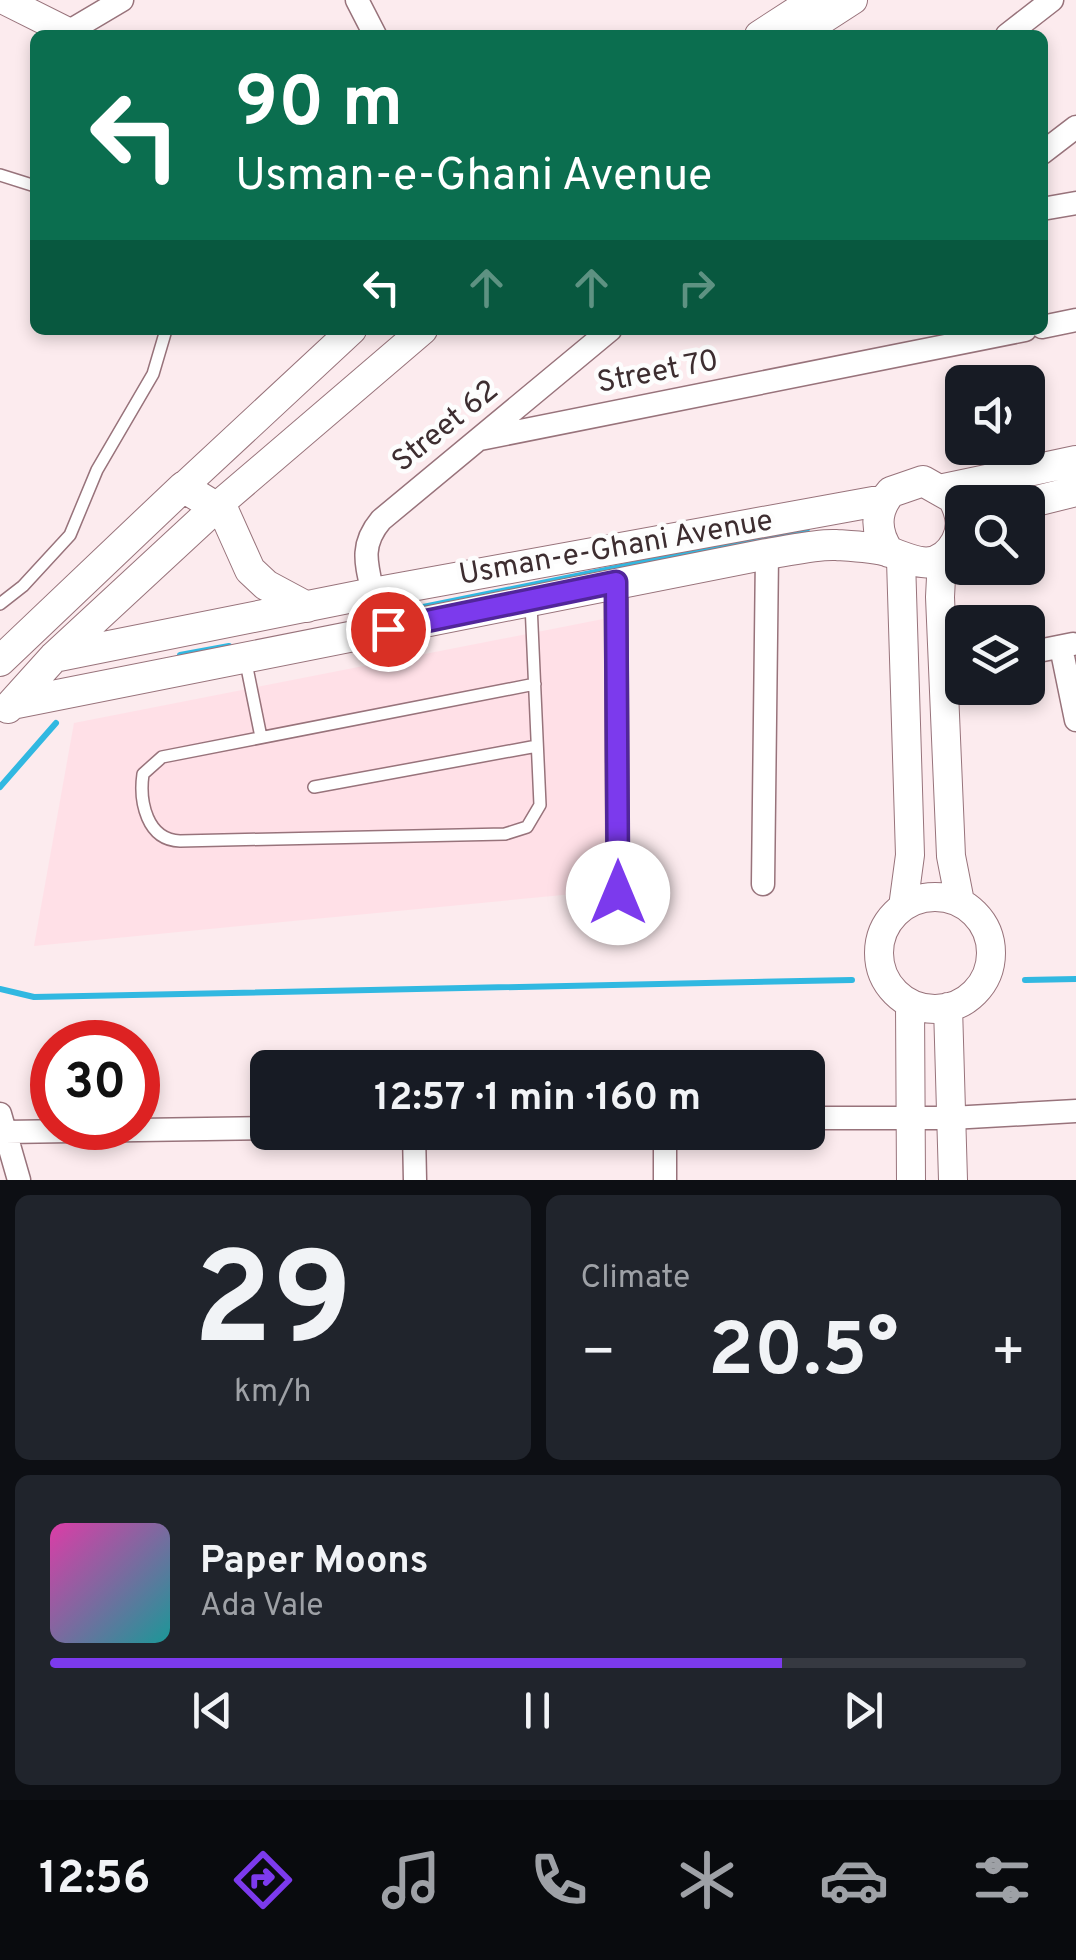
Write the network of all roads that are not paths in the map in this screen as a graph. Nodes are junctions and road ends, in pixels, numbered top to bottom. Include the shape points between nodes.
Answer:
1 (4, 0) edge
2 (122, 0) edge
3 (357, 0) edge
4 (813, 0) edge
5 (853, 0) edge
6 (1052, 0) edge
7 (62, 30) edge
8 (76, 30) edge
9 (372, 30) edge
10 (767, 30) edge
11 (806, 30) edge
12 (1013, 30) edge
13 (1076, 127) edge
14 (1048, 148) edge
15 (0, 175) edge
16 (30, 184) edge
17 (1076, 203) edge
18 (1048, 209) edge
19 (1076, 320) edge
20 (1048, 325) edge
21 (165, 335) edge
22 (347, 335) edge
23 (417, 335) edge
24 (604, 335) edge
25 (1000, 335) edge
26 (480, 439) junction
27 (1076, 461) edge
28 (182, 488) junction
29 (944, 488) joint
30 (1076, 491) edge
31 (1045, 499) edge
32 (884, 500) junction
33 (215, 508) junction
34 (945, 548) edge
35 (766, 554) junction
36 (895, 556) junction
37 (616, 582) junction
38 (373, 593) junction
39 (531, 600) junction
40 (0, 604) edge
41 (306, 607) junction
42 (1069, 645) edge
43 (54, 657) junction
44 (246, 658) junction
45 (0, 660) edge
46 (534, 684) junction
47 (953, 705) edge
48 (6, 711) edge
49 (1076, 720) edge
50 (262, 737) junction
51 (537, 746) junction
52 (314, 787) dead end
53 (763, 884) dead end
54 (960, 902) junction
55 (902, 907) junction
56 (618, 932) dead end
57 (910, 1004) junction
58 (948, 1008) junction
59 (1076, 1111) edge
60 (908, 1116) junction
61 (825, 1118) edge
62 (951, 1118) junction
63 (2, 1123) edge
64 (250, 1128) edge
65 (415, 1150) edge
66 (665, 1150) edge
67 (19, 1180) edge
68 (416, 1180) edge
69 (665, 1180) edge
70 (911, 1180) edge
71 (953, 1180) edge

1 - 7 street
2 - 8 street
3 - 9 street
4 - 10 street
5 - 11 street
6 - 12 street
13 - 14 street
15 - 16 lane
17 - 18 street
19 - 20 street
21 - 40 lane via 153,374 97,470 70,535
22 - 28 street
23 - 33 street
24 - 26 street, Street 62
25 - 26 street, Street 70
26 - 38 street, Street 62 via 426,479 368,536 364,554
27 - 29 main road
28 - 33 main road
28 - 45 main road
29 - 32 main road via 911,482
30 - 31 main road
32 - 36 main road via 878,527
32 - 38 main road, Usman-e-Ghani Avenue
33 - 41 main road via 232,522 250,570
33 - 43 main road
34 - 36 main road via 915,564
35 - 36 main road, Usman-e-Ghani Avenue via 833,545
35 - 37 main road, Usman-e-Ghani Avenue
35 - 53 street
36 - 55 street via 910,855
37 - 39 main road, Usman-e-Ghani Avenue
37 - 56 street
38 - 41 main road, Usman-e-Ghani Avenue
39 - 44 main road, Usman-e-Ghani Avenue
39 - 46 lane
41 - 43 main road, Usman-e-Ghani Avenue
42 - 49 street
43 - 48 main road
44 - 48 main road, Usman-e-Ghani Avenue
44 - 50 lane
46 - 50 lane
46 - 51 lane
47 - 54 street via 951,856
50 - 51 lane via 153,760 141,784 156,834 180,841 517,833 536,818 540,805
51 - 52 lane
54 - 55 street via 940,897
54 - 58 street via 984,926 991,959 977,990
55 - 57 street via 880,938 878,958 894,992
57 - 58 street
57 - 60 street
58 - 62 street
59 - 62 street
60 - 61 street
60 - 62 street
60 - 70 street
62 - 71 street
63 - 64 street
63 - 67 street
65 - 68 street
66 - 69 street

